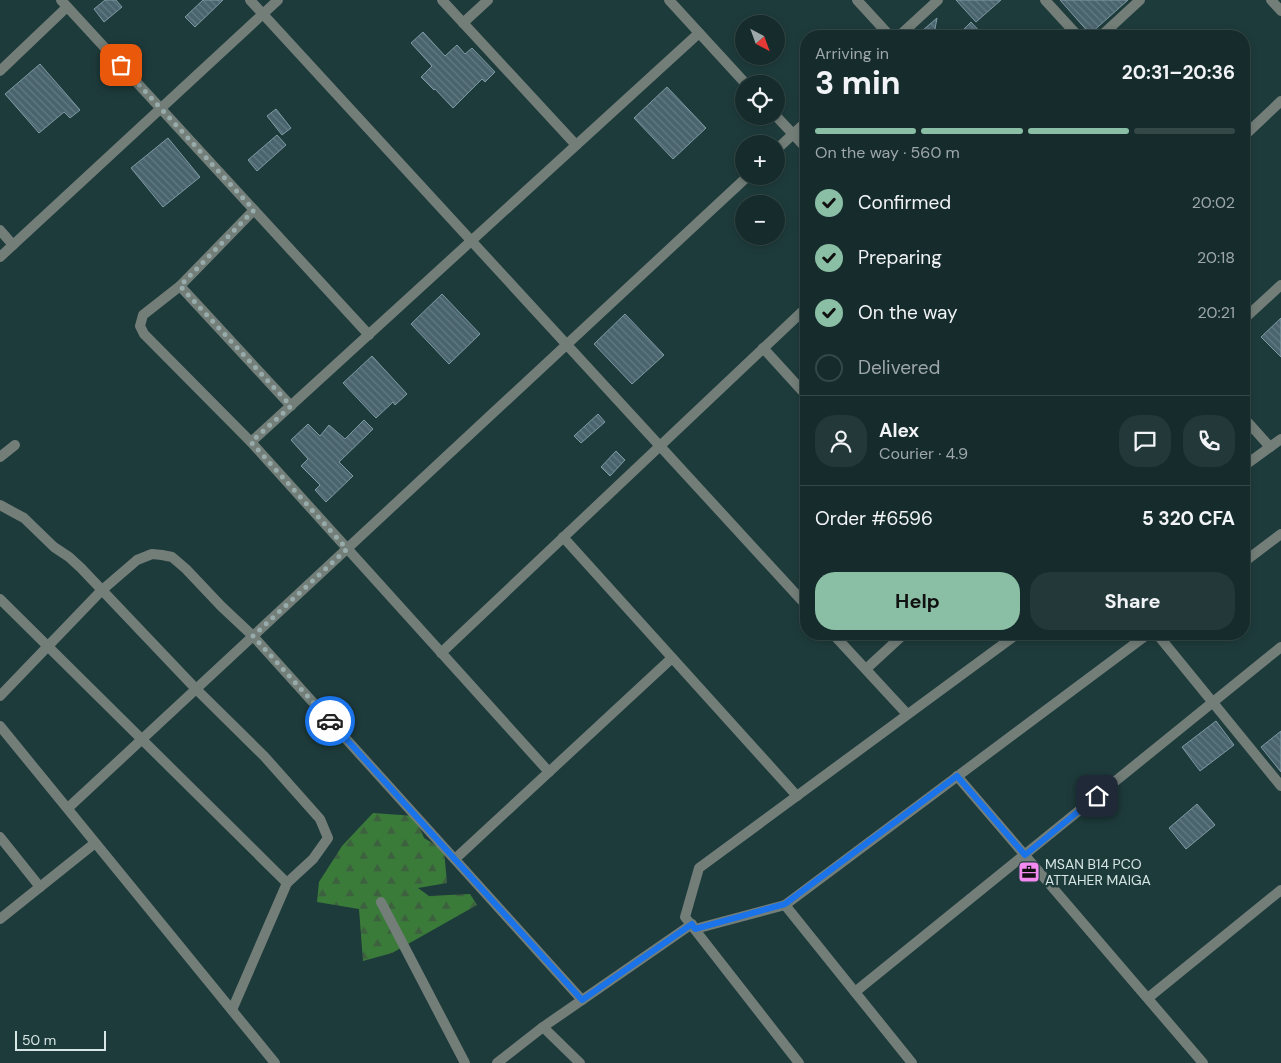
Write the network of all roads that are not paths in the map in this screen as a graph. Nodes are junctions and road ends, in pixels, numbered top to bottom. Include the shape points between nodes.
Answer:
1 (250, 0) edge
2 (278, 0) edge
3 (442, 0) edge
4 (488, 0) edge
5 (669, 0) edge
6 (857, 0) edge
7 (938, 0) edge
8 (1045, 0) edge
9 (1140, 0) edge
10 (1271, 0) edge
11 (64, 4) edge
12 (1281, 11) edge
13 (263, 14) junction
14 (463, 23) junction
15 (884, 30) edge
16 (906, 30) edge
17 (1072, 30) edge
18 (1108, 30) edge
19 (699, 32) junction
20 (0, 71) edge
21 (738, 75) edge
22 (1281, 101) edge
23 (161, 109) junction
24 (784, 125) edge
25 (800, 128) edge
26 (1250, 130) edge
27 (793, 134) junction
28 (785, 142) edge
29 (800, 142) edge
30 (576, 145) junction
31 (738, 185) edge
32 (254, 210) junction
33 (0, 230) edge
34 (472, 241) junction
35 (13, 245) junction
36 (0, 257) edge
37 (1281, 285) edge
38 (180, 286) junction
39 (1250, 313) edge
40 (800, 314) edge
41 (369, 335) junction
42 (567, 344) junction
43 (763, 348) junction
44 (800, 388) edge
45 (291, 406) junction
46 (1250, 425) edge
47 (1281, 439) edge
48 (251, 442) junction
49 (15, 445) dead end
50 (660, 446) junction
51 (1270, 447) junction
52 (0, 458) edge
53 (1250, 462) edge
54 (0, 505) edge
55 (1281, 534) edge
56 (563, 537) junction
57 (347, 549) junction
58 (1250, 557) edge
59 (101, 591) junction
60 (800, 598) edge
61 (0, 599) edge
62 (253, 636) junction
63 (839, 640) edge
64 (897, 640) edge
65 (1009, 640) edge
66 (1140, 640) edge
67 (1162, 640) edge
68 (48, 646) junction
69 (1281, 647) edge
70 (441, 653) junction
71 (672, 658) junction
72 (866, 669) junction
73 (196, 689) junction
74 (0, 696) edge
75 (1213, 702) junction
76 (907, 714) junction
77 (0, 726) edge
78 (142, 739) junction
79 (549, 772) junction
80 (957, 776) junction
81 (1281, 786) edge
82 (796, 796) junction
83 (68, 808) junction
84 (0, 837) edge
85 (96, 843) junction
86 (1025, 855) junction
87 (455, 859) junction
88 (287, 883) junction
89 (40, 887) junction
90 (1281, 890) edge
91 (381, 902) dead end
92 (785, 904) junction
93 (0, 919) edge
94 (693, 927) junction
95 (855, 992) junction
96 (1148, 998) junction
97 (582, 1000) junction
98 (232, 1010) junction
99 (543, 1027) junction
100 (275, 1063) edge
101 (465, 1063) edge
102 (497, 1063) edge
103 (580, 1063) edge
104 (799, 1063) edge
105 (912, 1063) edge
106 (1203, 1063) edge

1 - 13 street
2 - 13 street
3 - 14 street
4 - 14 street
5 - 19 street
6 - 15 street
7 - 16 street
8 - 17 street
9 - 18 street
10 - 12 street
11 - 20 street
11 - 23 street
13 - 23 street
13 - 34 street
14 - 30 street
19 - 21 street
19 - 30 street
22 - 26 street
23 - 32 street
23 - 35 street
24 - 27 street
25 - 27 street
27 - 28 street
27 - 29 street
30 - 34 street
31 - 42 street
32 - 38 street
32 - 41 street
33 - 35 street
34 - 41 street
34 - 42 street
35 - 36 street
37 - 39 street
38 - 45 street
38 - 48 street via 144,315 140,326 144,334
40 - 43 street
41 - 45 street
42 - 50 street
42 - 57 street
43 - 44 street
43 - 50 street
45 - 48 street
46 - 51 street
47 - 51 street
48 - 57 street
49 - 52 street
50 - 56 street
50 - 60 street
51 - 53 street
54 - 59 street via 24,518
55 - 58 street
56 - 70 street
56 - 71 street
57 - 62 street
57 - 70 street
59 - 62 street via 136,560 152,554 172,557
59 - 68 street
59 - 73 street
61 - 68 street
62 - 73 street
62 - 87 street
63 - 72 street
64 - 72 street
65 - 76 street
66 - 80 street
67 - 75 street
68 - 74 street
68 - 78 street
69 - 75 street
70 - 79 street
71 - 79 street
71 - 82 street
72 - 76 street
73 - 78 street
73 - 88 street via 264,756 320,819 328,838 314,859
75 - 81 street
75 - 86 street
76 - 82 street
77 - 83 street
78 - 83 street
78 - 88 street
79 - 87 street
80 - 86 street
80 - 92 street
82 - 94 street via 699,868 685,916
83 - 85 street
84 - 89 street
85 - 89 street
85 - 98 street
86 - 95 street
86 - 96 street
87 - 97 street
88 - 98 street
89 - 93 street
90 - 96 street
91 - 101 street
92 - 94 street
92 - 95 street
94 - 97 street
94 - 104 street
95 - 105 street
96 - 106 street
97 - 99 street
98 - 100 street
99 - 102 street
99 - 103 street

